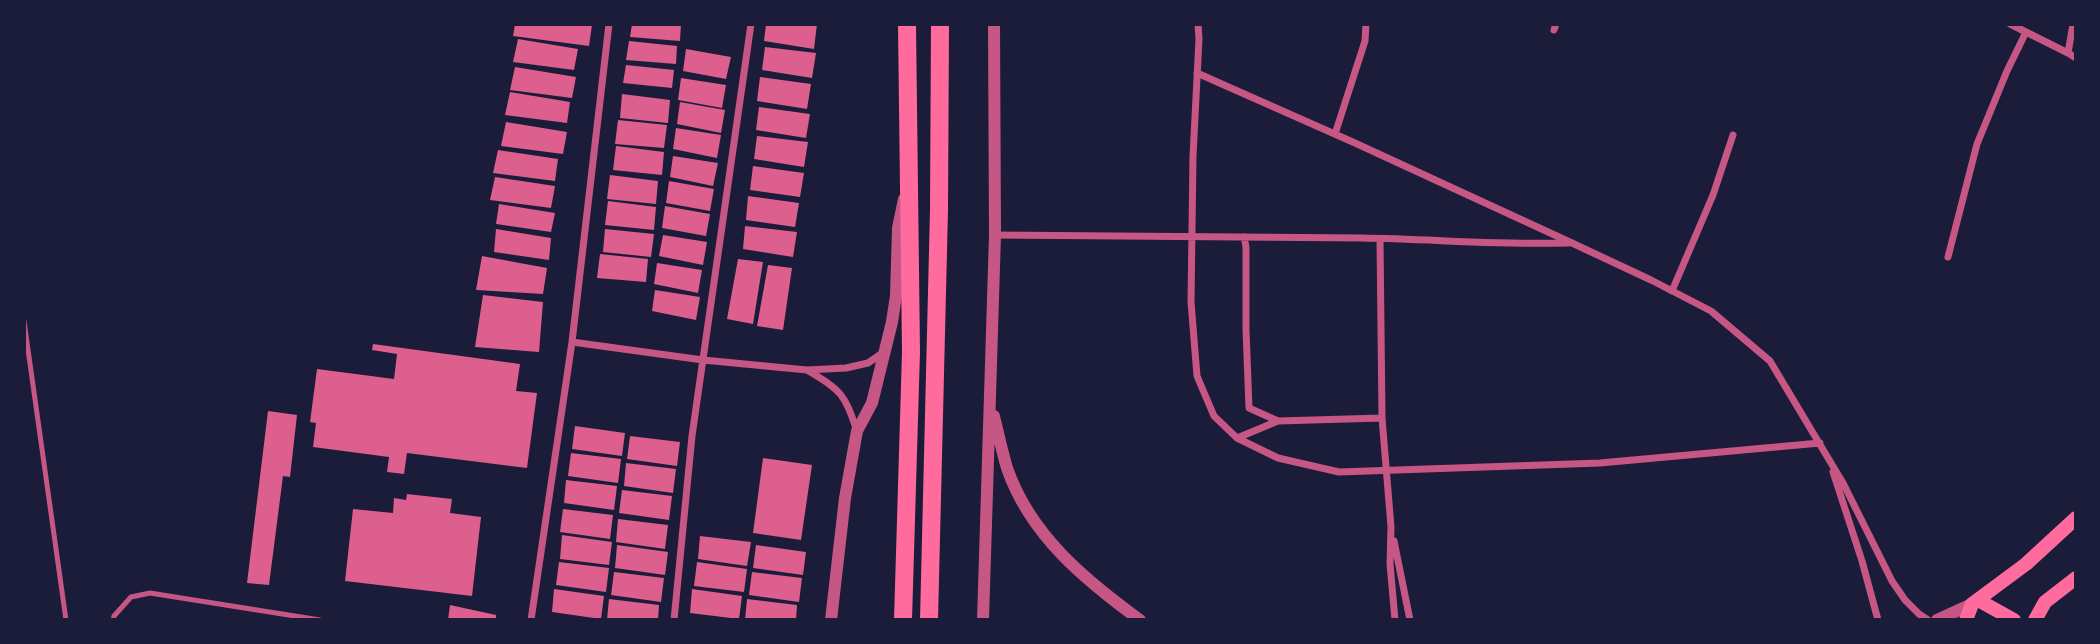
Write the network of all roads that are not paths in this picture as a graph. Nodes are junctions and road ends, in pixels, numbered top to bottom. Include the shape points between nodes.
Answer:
1 (609, 24) edge
2 (751, 24) edge
3 (907, 24) edge
4 (940, 24) edge
5 (994, 24) edge
6 (1198, 24) edge
7 (1366, 24) edge
8 (2010, 24) edge
9 (2073, 24) edge
10 (2026, 32) junction
11 (2072, 55) edge
12 (1197, 73) junction
13 (1335, 134) junction
14 (1733, 135) dead end
15 (908, 178) junction
16 (995, 235) junction
17 (1192, 236) junction
18 (1244, 237) junction
19 (1380, 239) junction
20 (1572, 243) junction
21 (1948, 257) dead end
22 (1672, 291) junction
23 (24, 321) edge
24 (572, 342) junction
25 (886, 351) junction
26 (703, 360) junction
27 (807, 370) junction
28 (991, 404) junction
29 (1382, 418) junction
30 (1278, 421) junction
31 (858, 431) junction
32 (1237, 438) junction
33 (1820, 443) junction
34 (1830, 461) junction
35 (1387, 470) junction
36 (2076, 518) edge
37 (1391, 527) junction
38 (2076, 578) edge
39 (1975, 602) junction
40 (66, 620) edge
41 (113, 620) edge
42 (320, 620) edge
43 (531, 620) edge
44 (674, 620) edge
45 (831, 620) edge
46 (902, 620) edge
47 (929, 620) edge
48 (983, 620) edge
49 (1140, 620) edge
50 (1395, 620) edge
51 (1410, 620) edge
52 (1878, 620) edge
53 (1928, 620) edge
54 (1937, 620) edge
55 (1966, 620) edge
56 (2014, 620) edge
57 (2035, 620) edge

1 - 24 street
2 - 26 street
3 - 15 highway
4 - 47 highway
5 - 16 street
6 - 12 street
7 - 13 street via 1365,41
8 - 10 street
9 - 11 street
10 - 11 street
10 - 21 street via 1977,144
12 - 13 street
12 - 17 street
13 - 20 street
14 - 22 street
15 - 25 street via 898,228 895,296
15 - 46 highway via 911,352
16 - 17 street
16 - 28 street
17 - 18 street
17 - 32 street via 1197,376 1214,416
18 - 19 street
18 - 30 street via 1249,408
19 - 20 street
19 - 29 street
20 - 22 street
22 - 33 street via 1711,311 1770,361
23 - 40 lane
24 - 26 street
24 - 43 street
25 - 27 street via 868,363
25 - 31 street via 872,403
26 - 27 street
26 - 44 street
27 - 31 street via 843,395
28 - 48 street
28 - 49 street via 1008,470 1029,514 1057,551 1097,589
29 - 30 street
29 - 35 street
30 - 32 street
31 - 45 street
32 - 35 street via 1278,458 1339,472
33 - 34 street
33 - 35 street via 1600,463
34 - 52 street
34 - 53 street via 1892,581
35 - 37 street
36 - 39 main road
37 - 50 street
37 - 51 street
38 - 57 main road via 2045,602
39 - 54 street
39 - 55 main road
39 - 56 main road
41 - 42 lane via 131,597 150,593

